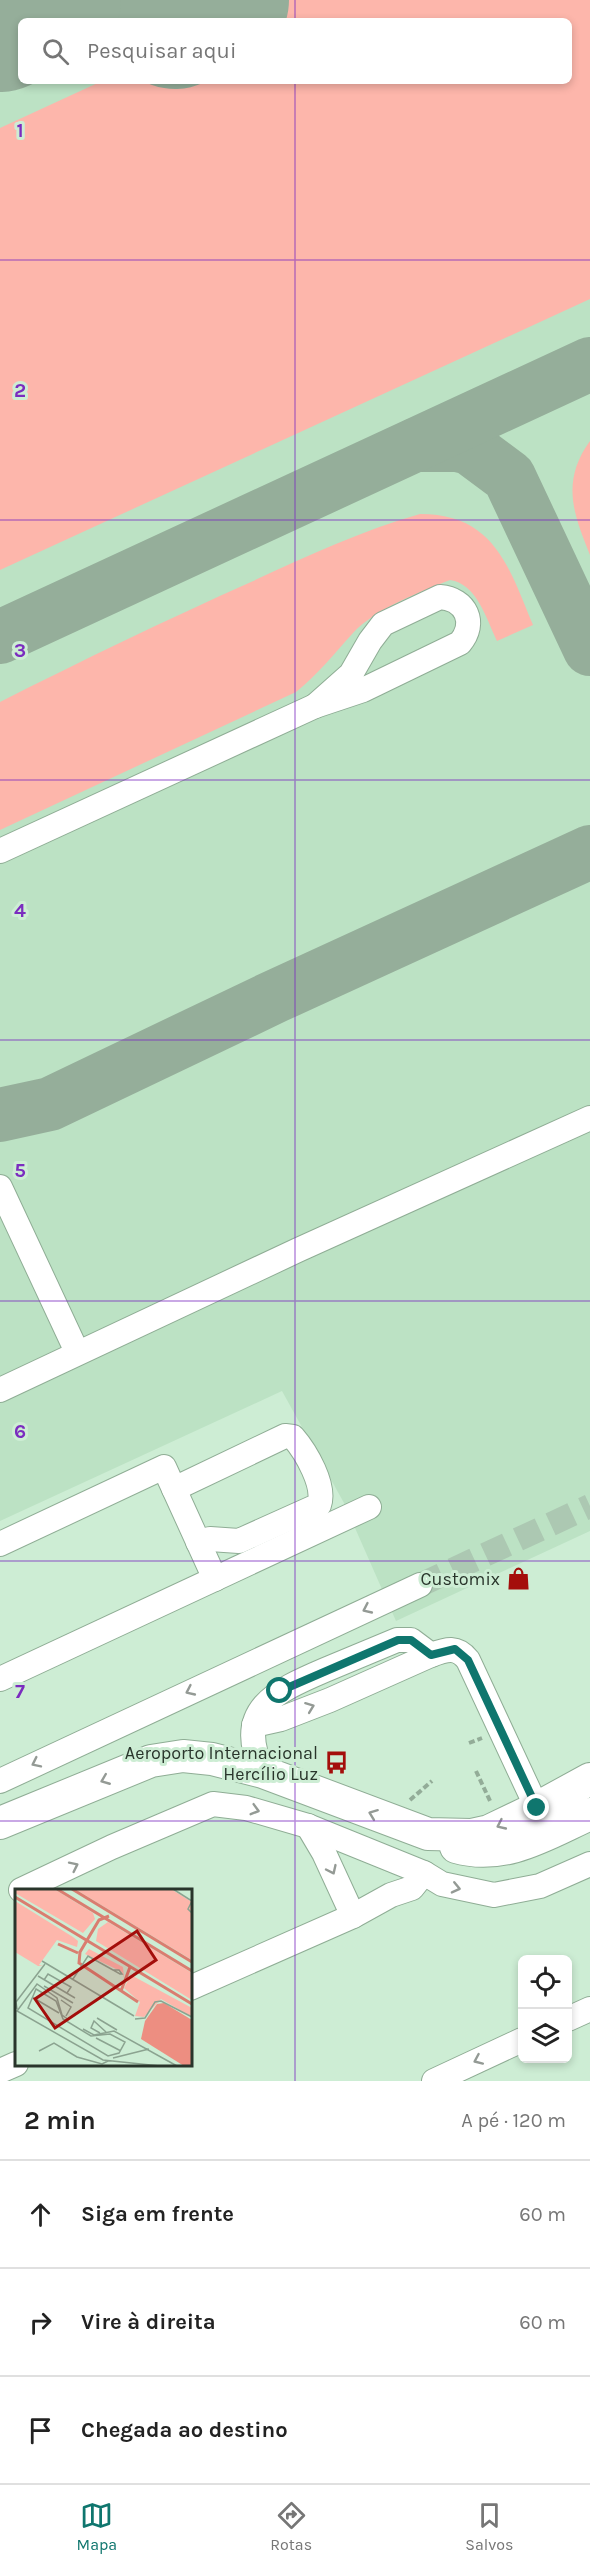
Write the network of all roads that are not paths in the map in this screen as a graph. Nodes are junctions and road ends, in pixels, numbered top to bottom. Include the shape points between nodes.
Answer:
1 (315, 706) junction
2 (0, 851) edge
3 (590, 1118) edge
4 (0, 1187) edge
5 (77, 1352) junction
6 (0, 1390) edge
7 (174, 1489) junction
8 (369, 1507) dead end
9 (198, 1542) junction
10 (0, 1544) edge
11 (215, 1579) junction
12 (420, 1585) tunnel mouth
13 (0, 1679) edge
14 (262, 1772) junction
15 (590, 1779) edge
16 (0, 1780) edge
17 (537, 1808) junction
18 (590, 1814) edge
19 (0, 1823) edge
20 (308, 1826) junction
21 (428, 1833) junction
22 (590, 1864) edge
23 (424, 1873) junction
24 (23, 1889) edge
25 (15, 1892) edge
26 (0, 1899) edge
27 (353, 1916) junction
28 (192, 1987) edge
29 (590, 2009) edge
30 (572, 2017) edge
31 (518, 2042) edge
32 (15, 2064) edge
33 (0, 2071) edge
34 (434, 2081) edge

1 - 1 lane via 363,690 460,643 469,622 463,606 440,597 390,619 377,631 351,674
1 - 2 lane
3 - 5 lane
4 - 5 lane
5 - 6 lane
7 - 9 lane
7 - 9 lane via 285,1436 300,1444 321,1487 319,1505 238,1541
7 - 10 lane via 164,1467
8 - 11 lane
9 - 11 lane
11 - 13 lane
12 -> 16 lane
14 -> 17 lane via 253,1747 254,1725 281,1719 431,1655 455,1649 468,1660
14 -> 19 main road via 213,1759 183,1756 151,1761
21 -> 14 main road
15 - 17 main road
17 -> 21 main road via 471,1835
18 - 21 main road via 525,1844 492,1852 447,1844
20 - 23 lane
24 -> 20 lane via 213,1804 246,1808
20 -> 27 lane
23 -> 22 lane via 442,1884 494,1895 540,1886
23 - 27 lane via 412,1888
25 - 26 lane
27 - 28 lane
29 - 30 lane
31 -> 34 lane
32 - 33 lane

